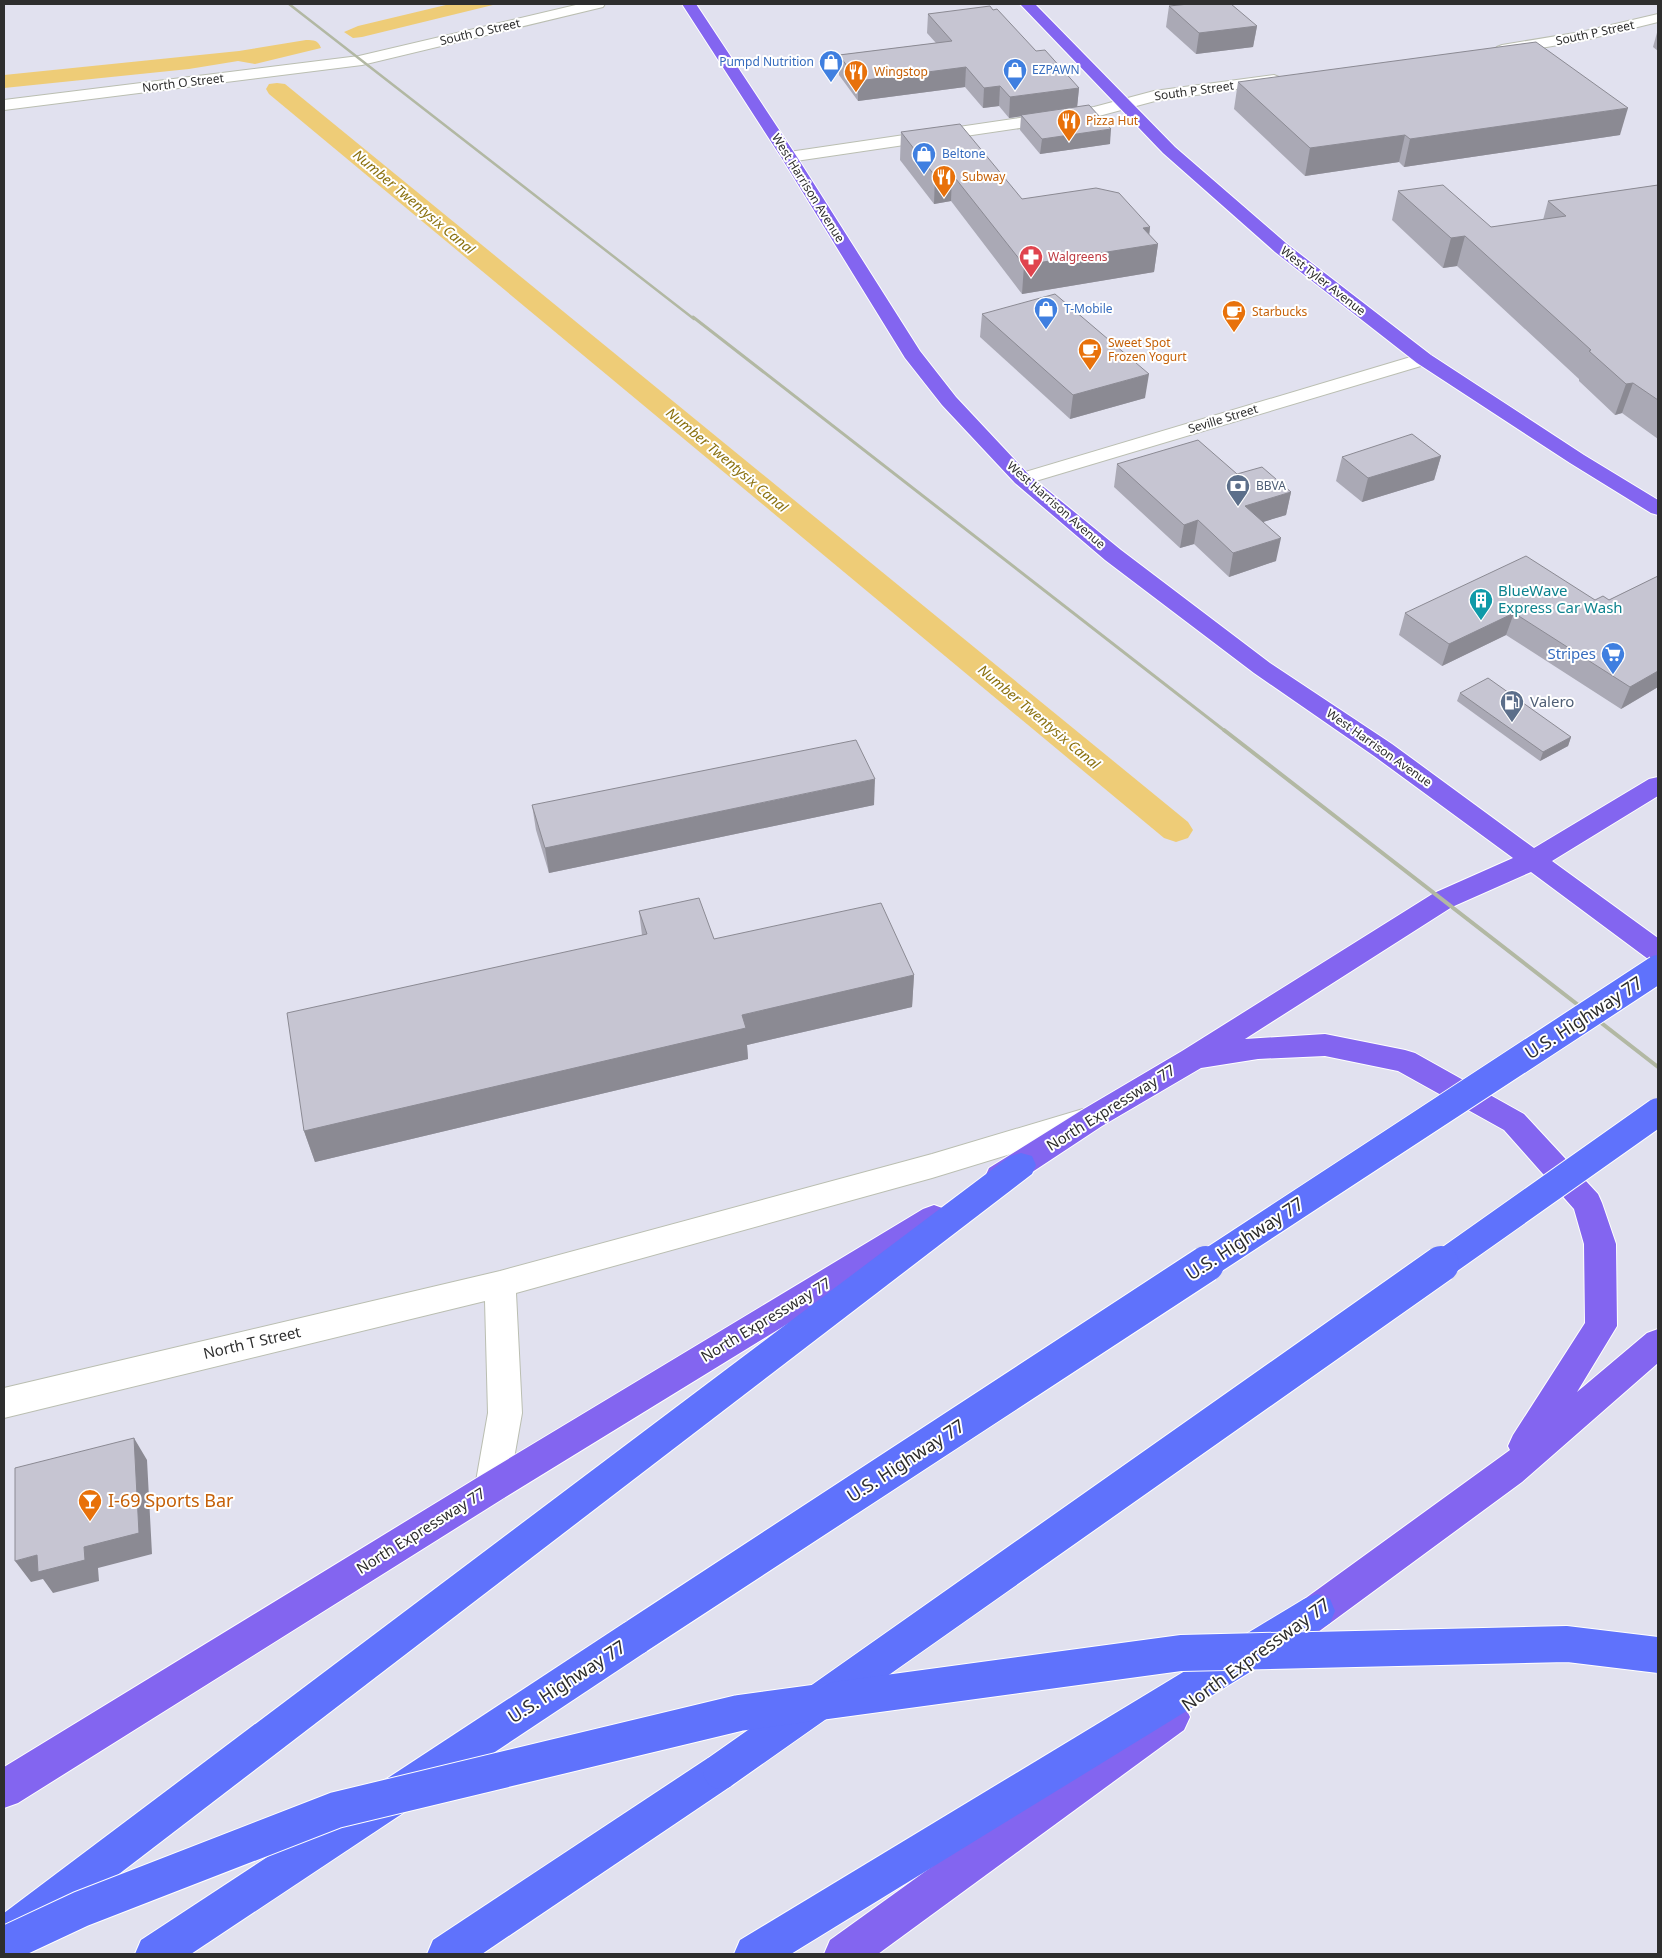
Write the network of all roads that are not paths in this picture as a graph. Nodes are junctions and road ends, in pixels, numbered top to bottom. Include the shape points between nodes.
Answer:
1 (598, 4) edge
2 (688, 4) edge
3 (1027, 4) edge
4 (1658, 18) edge
5 (1484, 52) edge
6 (362, 60) joint
7 (1286, 78) edge
8 (1124, 103) junction
9 (4, 105) edge
10 (789, 157) junction
11 (1424, 359) junction
12 (1022, 479) junction
13 (1658, 509) edge
14 (1658, 785) edge
15 (1533, 860) junction
16 (1658, 952) edge
17 (1658, 969) edge
18 (1192, 1059) junction
19 (1658, 1112) edge
20 (1092, 1118) junction
21 (1021, 1165) junction
22 (500, 1284) junction
23 (1658, 1343) edge
24 (4, 1403) edge
25 (1510, 1471) junction
26 (492, 1487) junction
27 (1317, 1612) junction
28 (1658, 1655) edge
29 (4, 1789) edge
30 (4, 1938) edge
31 (4, 1945) edge
32 (154, 1954) edge
33 (447, 1954) edge
34 (754, 1954) edge
35 (844, 1954) edge

1 - 6 street, South O Street
2 - 10 main road, West Harrison Avenue
3 - 8 main road, West Tyler Avenue
4 - 5 street, South P Street via 1577,38
6 - 9 street, North O Street
7 - 8 street, South P Street
8 - 10 street, South P Street via 1095,112
8 - 11 main road, West Tyler Avenue via 1169,150 1268,238
10 - 12 main road, West Harrison Avenue via 912,354 948,401
11 - 12 street, Seville Street
11 - 13 main road, West Tyler Avenue
12 - 15 main road, West Harrison Avenue via 1113,555 1262,668 1383,750
14 - 15 main road, North Expressway 77
15 - 16 main road, West Harrison Avenue
15 - 18 main road, North Expressway 77 via 1443,900
17 - 32 highway, U.S. Highway 77, bridge
18 - 20 main road, North Expressway 77
18 - 25 main road via 1258,1048 1325,1045 1405,1060 1514,1122 1588,1203 1600,1244 1601,1326
19 - 33 highway, bridge via 721,1771
20 - 21 main road, North Expressway 77
20 - 22 street, North T Street via 932,1166
21 - 26 main road, North Expressway 77
21 - 30 highway
22 - 24 street, North T Street
22 - 26 street via 505,1413
23 - 25 main road, North Expressway 77
25 - 27 main road, North Expressway 77
26 - 29 main road, North Expressway 77
27 - 34 highway
27 - 35 main road, North Expressway 77
28 - 31 highway, bridge via 1567,1644 1181,1653 739,1713 336,1810 81,1909

